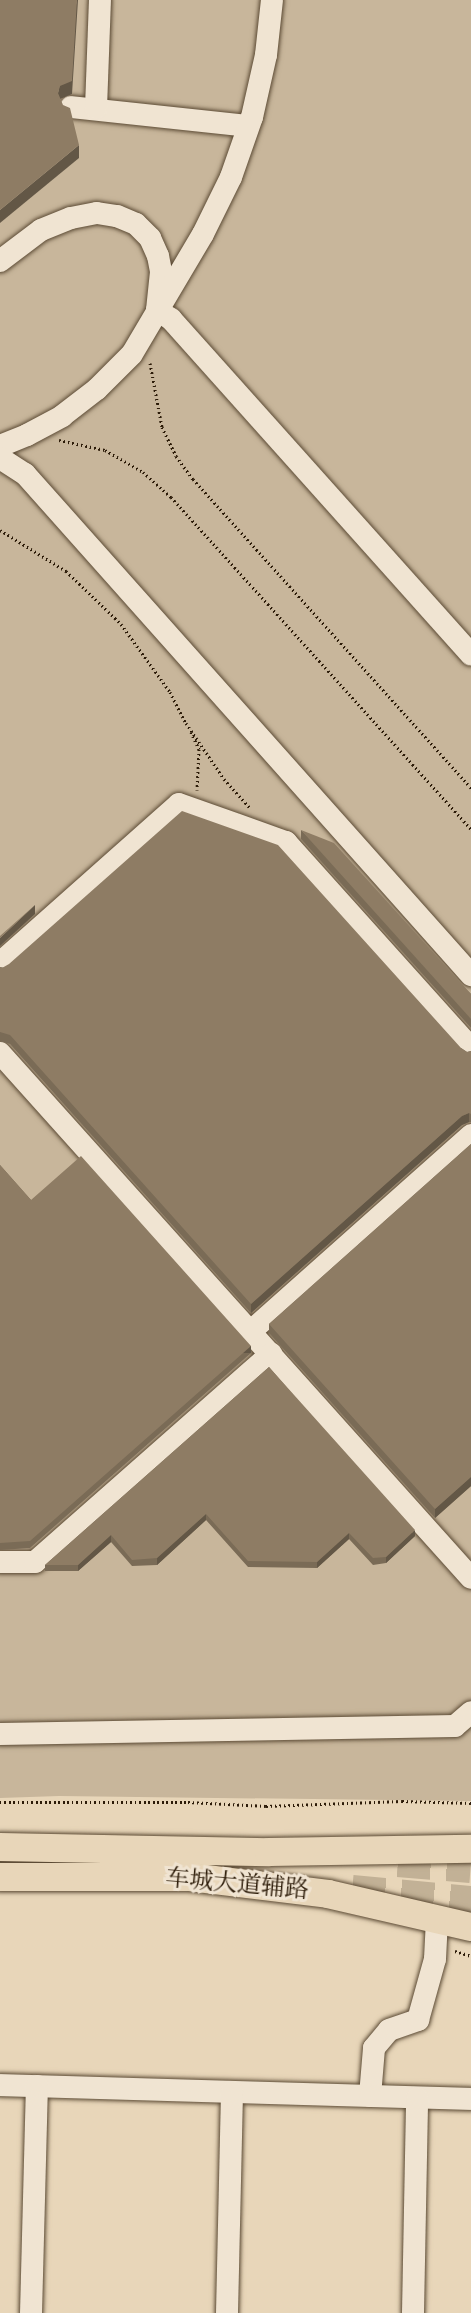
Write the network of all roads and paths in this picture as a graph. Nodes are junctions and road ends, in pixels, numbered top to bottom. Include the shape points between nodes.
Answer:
1 (100, 0) edge
2 (272, 0) edge
3 (71, 107) edge
4 (96, 108) junction
5 (249, 126) junction
6 (0, 261) edge
7 (157, 310) junction
8 (150, 362) dead end
9 (27, 435) junction
10 (0, 437) edge
11 (1, 458) edge
12 (0, 530) edge
13 (471, 655) edge
14 (186, 723) junction
15 (471, 788) edge
16 (194, 797) dead end
17 (256, 813) dead end
18 (471, 829) edge
19 (0, 963) edge
20 (471, 975) edge
21 (471, 1048) edge
22 (0, 1053) edge
23 (471, 1135) edge
24 (250, 1332) junction
25 (271, 1354) junction
26 (0, 1562) edge
27 (471, 1578) edge
28 (471, 1712) edge
29 (0, 1734) edge
30 (0, 1802) edge
31 (471, 1803) edge
32 (0, 1847) edge
33 (471, 1849) edge
34 (0, 1877) edge
35 (437, 1919) junction
36 (471, 1926) edge
37 (0, 2085) edge
38 (37, 2086) junction
39 (232, 2092) junction
40 (370, 2096) junction
41 (417, 2098) junction
42 (471, 2099) edge
43 (31, 2313) edge
44 (227, 2313) edge
45 (413, 2313) edge

1 - 4 street
2 - 5 street via 266,55
3 - 4 street
4 - 5 street
5 - 7 street via 231,177 203,234
6 - 7 street via 41,230 71,218 97,213 117,216 136,224 150,238 158,256 161,272
7 - 9 street via 132,354 97,389 62,416
7 - 13 street via 171,319
8 - 15 path via 162,427 193,479
9 - 10 street
9 - 11 street
9 - 18 path via 105,450 143,472 171,497
11 - 20 street via 25,474
12 - 14 path via 66,571 99,601 146,656
14 - 16 path via 199,748 199,784
14 - 17 path via 224,779
19 - 21 street via 179,804 286,842
22 - 24 street
23 - 24 street
24 - 25 street
25 - 26 street via 35,1562
25 - 27 street
28 - 29 street via 455,1726
30 - 31 path via 266,1806 402,1801
32 - 33 main road, 车城大道辅路 via 268,1852
34 - 35 main road, 车城大道辅路 via 190,1877 328,1894
35 - 36 main road, 车城大道辅路
35 - 40 street via 435,1959 418,2019 388,2030 374,2048
37 - 38 street
38 - 39 street
38 - 43 street
39 - 40 street
39 - 44 street
40 - 41 street
41 - 42 street
41 - 45 street

